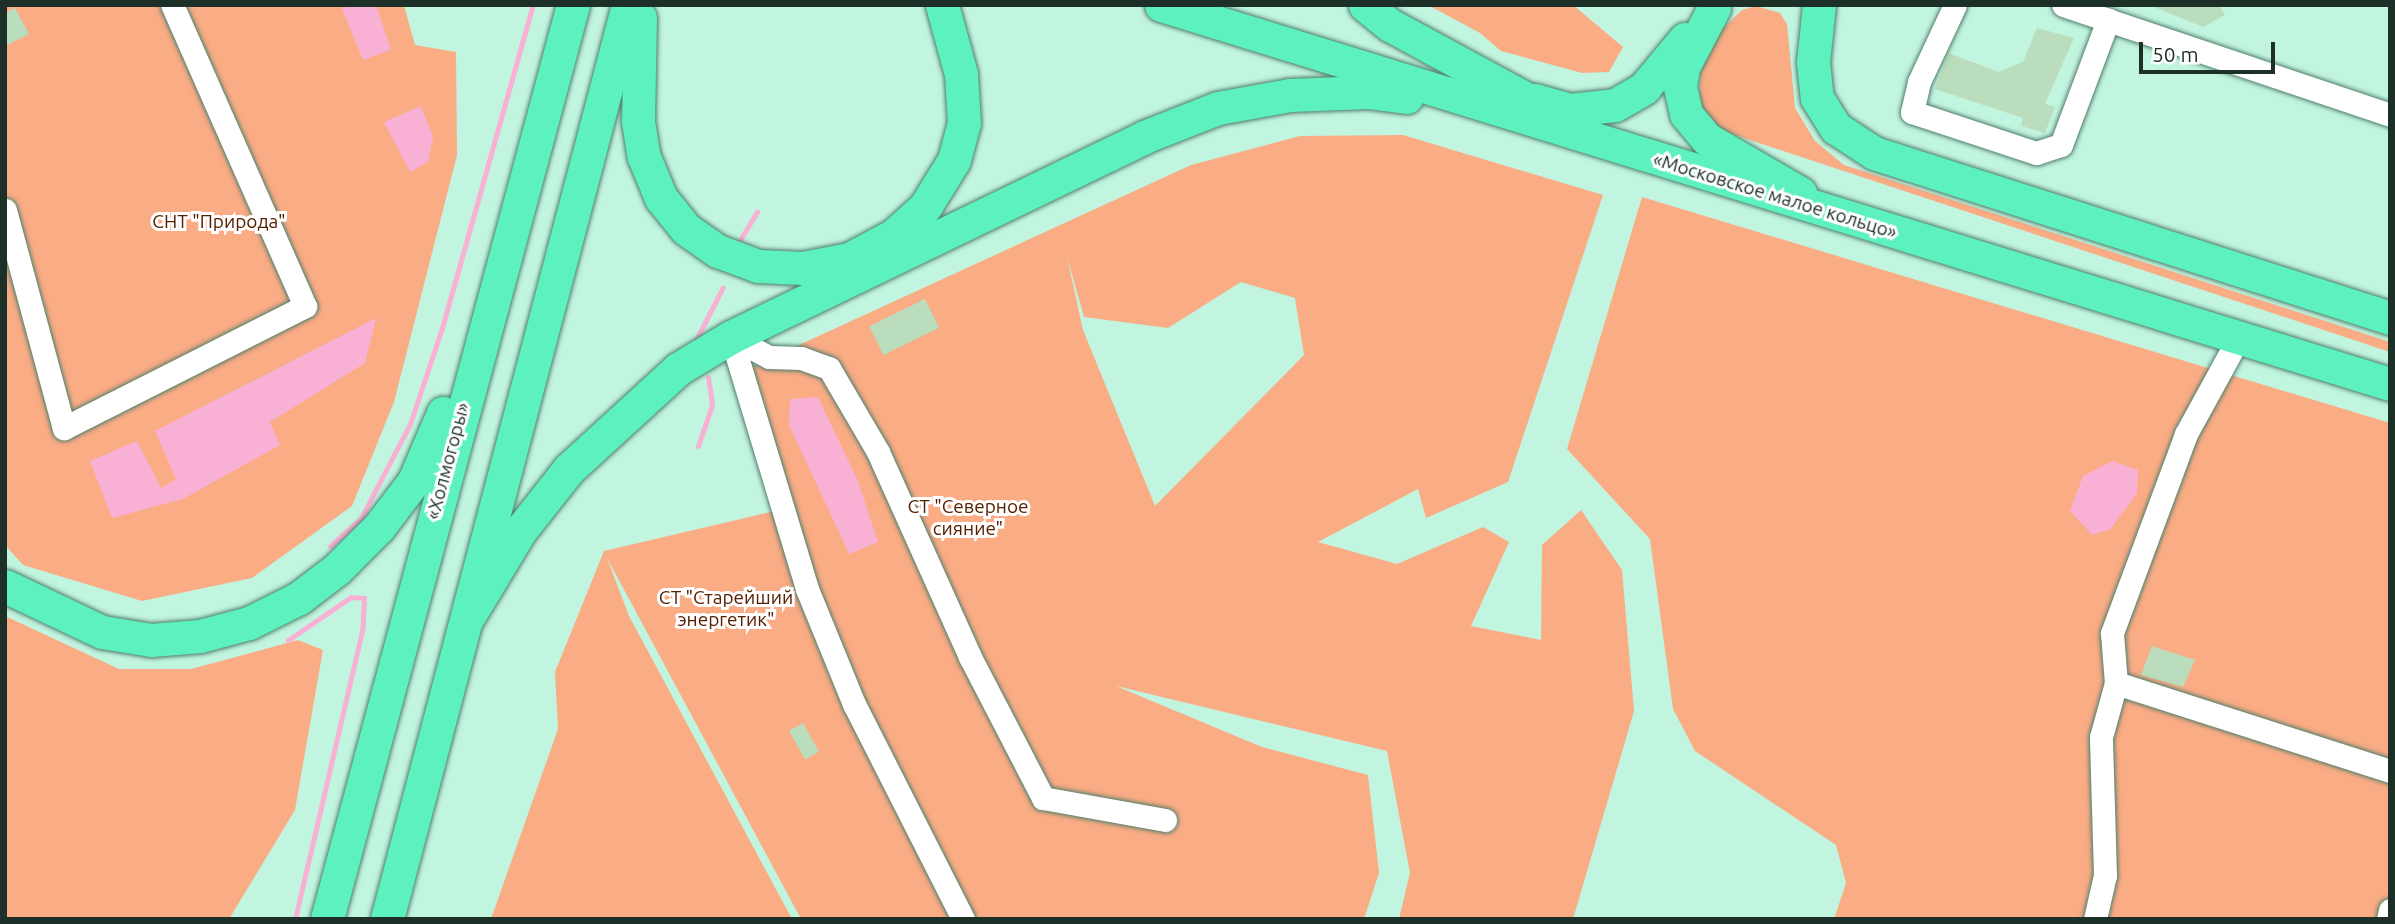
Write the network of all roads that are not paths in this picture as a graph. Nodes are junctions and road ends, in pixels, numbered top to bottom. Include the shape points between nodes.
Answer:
1 (172, 5) edge
2 (573, 5) edge
3 (628, 5) edge
4 (641, 5) edge
5 (942, 5) edge
6 (1161, 5) edge
7 (1365, 5) edge
8 (1955, 5) edge
9 (2063, 5) edge
10 (1715, 7) edge
11 (1811, 14) edge
12 (2108, 20) junction
13 (1522, 95) junction
14 (1481, 105) junction
15 (2390, 115) edge
16 (1600, 142) junction
17 (5, 210) edge
18 (1831, 214) junction
19 (490, 301) junction
20 (2390, 318) edge
21 (731, 337) junction
22 (2239, 337) junction
23 (2390, 384) edge
24 (5, 586) edge
25 (467, 620) junction
26 (2116, 683) junction
27 (2390, 771) edge
28 (1165, 820) dead end
29 (2390, 910) edge
30 (327, 919) edge
31 (387, 919) edge
32 (963, 919) edge
33 (2095, 919) edge
34 (2388, 919) edge

1 - 17 lane via 305,306 64,428
2 - 19 highway, «Холмогоры»
3 - 25 highway
4 - 5 highway via 638,121 644,157 661,198 686,229 718,251 758,267 803,268 849,259 894,235 925,207 954,160 964,123 961,74
6 - 14 highway, «Московское малое кольцо»
7 - 13 highway via 1390,25
8 - 12 lane via 1919,82 1912,112 2036,153 2061,145
9 - 12 lane
10 - 13 highway via 1659,74 1615,106 1569,110
10 - 18 highway via 1684,67 1680,87 1686,114 1707,139 1753,162
11 - 20 highway via 1817,99 1836,128 1874,153
12 - 15 lane
13 - 16 highway
14 - 16 highway, «Московское малое кольцо»
14 - 21 highway via 1367,92 1290,95 1218,108 1144,137
16 - 18 highway, «Московское малое кольцо»
18 - 22 highway, «Московское малое кольцо»
19 - 24 highway via 414,481 379,527 337,569 299,598 249,623 200,636 151,640 102,632
19 - 30 highway, «Холмогоры»
21 - 25 highway via 678,369 569,469 520,531
21 - 28 lane via 769,356 801,358 829,368 878,452 970,657 1043,798
21 - 32 lane via 807,589 854,704
22 - 23 highway, «Московское малое кольцо»
22 - 26 lane via 2186,435 2112,633
25 - 31 highway
26 - 27 lane
26 - 33 lane via 2101,737 2105,875
29 - 34 lane

